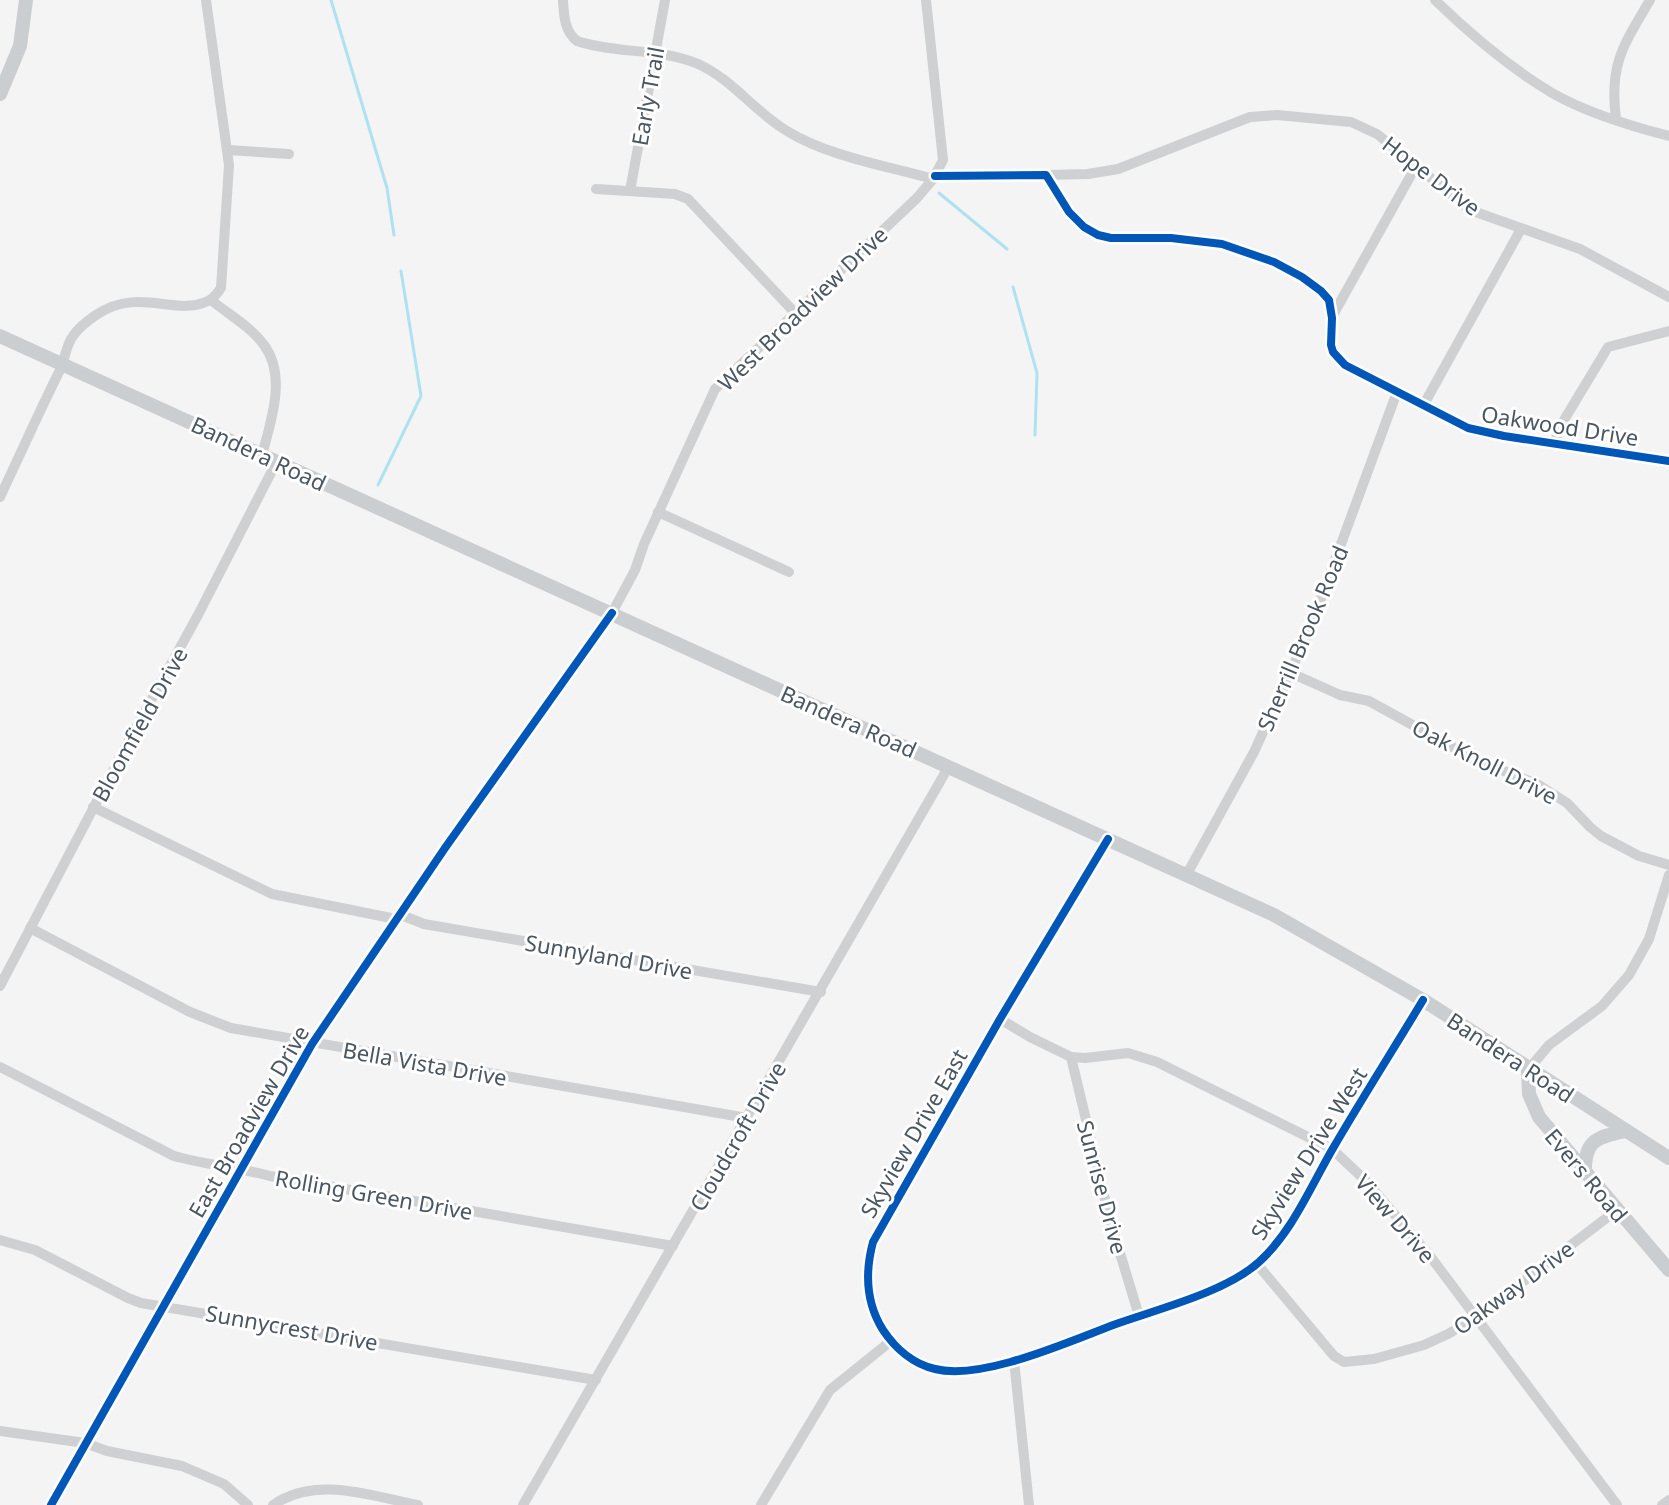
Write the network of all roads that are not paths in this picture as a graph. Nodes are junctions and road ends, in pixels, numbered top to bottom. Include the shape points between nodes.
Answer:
1 (26, 0) edge
2 (206, 0) edge
3 (563, 0) edge
4 (665, 0) edge
5 (926, 0) edge
6 (1435, 0) edge
7 (1650, 0) edge
8 (655, 54) junction
9 (0, 94) edge
10 (1616, 119) junction
11 (1669, 136) edge
12 (228, 150) junction
13 (289, 154) dead end
14 (1416, 166) junction
15 (1046, 175) junction
16 (934, 178) junction
17 (596, 189) dead end
18 (630, 191) junction
19 (1521, 229) junction
20 (1669, 297) edge
21 (211, 300) junction
22 (796, 314) junction
23 (1332, 318) junction
24 (1669, 331) edge
25 (0, 336) edge
26 (63, 364) junction
27 (1397, 392) junction
28 (1423, 406) junction
29 (1554, 444) junction
30 (262, 455) junction
31 (277, 461) junction
32 (1669, 461) edge
33 (0, 497) edge
34 (658, 512) junction
35 (789, 572) dead end
36 (612, 613) junction
37 (1291, 673) junction
38 (949, 766) junction
39 (93, 807) junction
40 (1108, 839) junction
41 (1669, 865) edge
42 (1187, 874) junction
43 (1669, 875) edge
44 (397, 916) junction
45 (30, 928) junction
46 (0, 986) edge
47 (821, 992) junction
48 (1423, 1000) junction
49 (1000, 1019) junction
50 (312, 1044) junction
51 (1071, 1057) junction
52 (0, 1067) edge
53 (1528, 1070) junction
54 (747, 1118) junction
55 (1626, 1131) junction
56 (1332, 1149) junction
57 (1669, 1158) edge
58 (243, 1168) junction
59 (1585, 1173) junction
60 (1617, 1210) junction
61 (0, 1240) edge
62 (673, 1246) junction
63 (1257, 1264) junction
64 (1669, 1270) edge
65 (163, 1305) junction
66 (1139, 1316) junction
67 (1475, 1318) junction
68 (891, 1341) junction
69 (1014, 1360) junction
70 (596, 1380) junction
71 (0, 1431) edge
72 (85, 1443) junction
73 (1669, 1500) edge
74 (51, 1505) edge
75 (248, 1505) edge
76 (273, 1505) edge
77 (418, 1505) edge
78 (523, 1505) edge
79 (761, 1505) edge
80 (1029, 1505) edge
81 (1617, 1505) edge
82 (1662, 1505) edge

1 - 9 main road via 20,46
2 - 12 street
3 - 8 street via 565,23 577,41
4 - 8 street, Early Trail
5 - 16 street via 943,151
6 - 10 street via 1544,87
7 - 10 street via 1616,64
8 - 16 street via 704,66 802,139
8 - 18 street, Early Trail
10 - 11 street
12 - 13 street
12 - 21 street via 224,266 221,288
14 - 15 street, Hope Drive via 1362,126 1262,115 1239,119 1118,169
14 - 19 street, Hope Drive via 1470,210
14 - 23 street
15 - 16 street
15 - 23 street, Oakwood Drive via 1069,212 1098,235 1201,240 1250,252 1321,291 1329,300
16 - 22 street, West Broadview Drive
17 - 18 street
18 - 22 street via 688,199
19 - 20 street, Hope Drive via 1580,249
19 - 28 street
21 - 26 street via 188,305 137,301 110,307 78,329
21 - 30 street via 262,342 272,360 275,400
22 - 34 street, West Broadview Drive via 715,389
23 - 27 street, Oakwood Drive via 1333,352 1345,365
24 - 29 street via 1608,347
25 - 26 main road, Bandera Road
26 - 30 main road, Bandera Road
26 - 33 street
27 - 28 street, Oakwood Drive
27 - 37 street, Sherrill Brook Road
28 - 29 street, Oakwood Drive via 1480,431
29 - 32 street, Oakwood Drive
30 - 31 main road, Bandera Road
31 - 36 main road, Bandera Road
31 - 39 street, Bloomfield Drive
34 - 35 street
34 - 36 street, West Broadview Drive
36 - 38 main road, Bandera Road
36 - 44 street, East Broadview Drive
37 - 41 street, Oak Knoll Drive via 1340,695 1369,701 1476,760 1537,784 1567,803 1601,836
37 - 42 street, Sherrill Brook Road
38 - 40 main road, Bandera Road
38 - 47 street, Cloudcroft Drive
39 - 44 street, Sunnyland Drive via 272,894
39 - 45 street, Bloomfield Drive
40 - 42 main road, Bandera Road
40 - 49 street, Skyview Drive East
42 - 48 main road, Bandera Road via 1304,931
43 - 53 street via 1649,939 1629,975 1602,1006 1549,1045
44 - 47 street, Sunnyland Drive
44 - 50 street, East Broadview Drive
45 - 46 street, Bloomfield Drive
45 - 50 street, Bella Vista Drive via 190,1012 241,1030
47 - 54 street, Cloudcroft Drive
48 - 53 main road, Bandera Road
48 - 56 street, Skyview Drive West
49 - 51 street
49 - 68 street, Skyview Drive East via 873,1242 868,1267 871,1304
50 - 54 street, Bella Vista Drive
50 - 58 street, East Broadview Drive
51 - 56 street, View Drive via 1143,1056
51 - 66 street, Sunrise Drive
52 - 58 street, Rolling Green Drive via 158,1150 205,1165
53 - 55 main road, Bandera Road
53 - 59 main road, Evers Road via 1532,1106
54 - 62 street, Cloudcroft Drive
55 - 57 main road, Bandera Road
55 - 59 main road via 1588,1147
56 - 63 street, Skyview Drive West via 1293,1217
56 - 67 street, View Drive via 1413,1234
58 - 62 street, Rolling Green Drive
58 - 65 street, East Broadview Drive
59 - 60 main road, Evers Road
60 - 64 main road, Evers Road
60 - 67 street, Oakway Drive
61 - 65 street, Sunnycrest Drive via 35,1250 128,1298
62 - 70 street, Cloudcroft Drive
63 - 66 street, Skyview Drive West via 1215,1288
63 - 67 street, Oakway Drive via 1344,1362 1424,1345
65 - 70 street, Sunnycrest Drive
65 - 72 street, East Broadview Drive
66 - 69 street, Skyview Drive West
67 - 81 street, View Drive
68 - 69 street, Skyview Drive East via 933,1369 964,1371
68 - 79 street via 824,1397
69 - 80 street
70 - 78 street, Cloudcroft Drive
71 - 72 street
72 - 74 street, East Broadview Drive
72 - 75 street via 202,1472
73 - 82 street
76 - 77 street via 297,1492 322,1489

